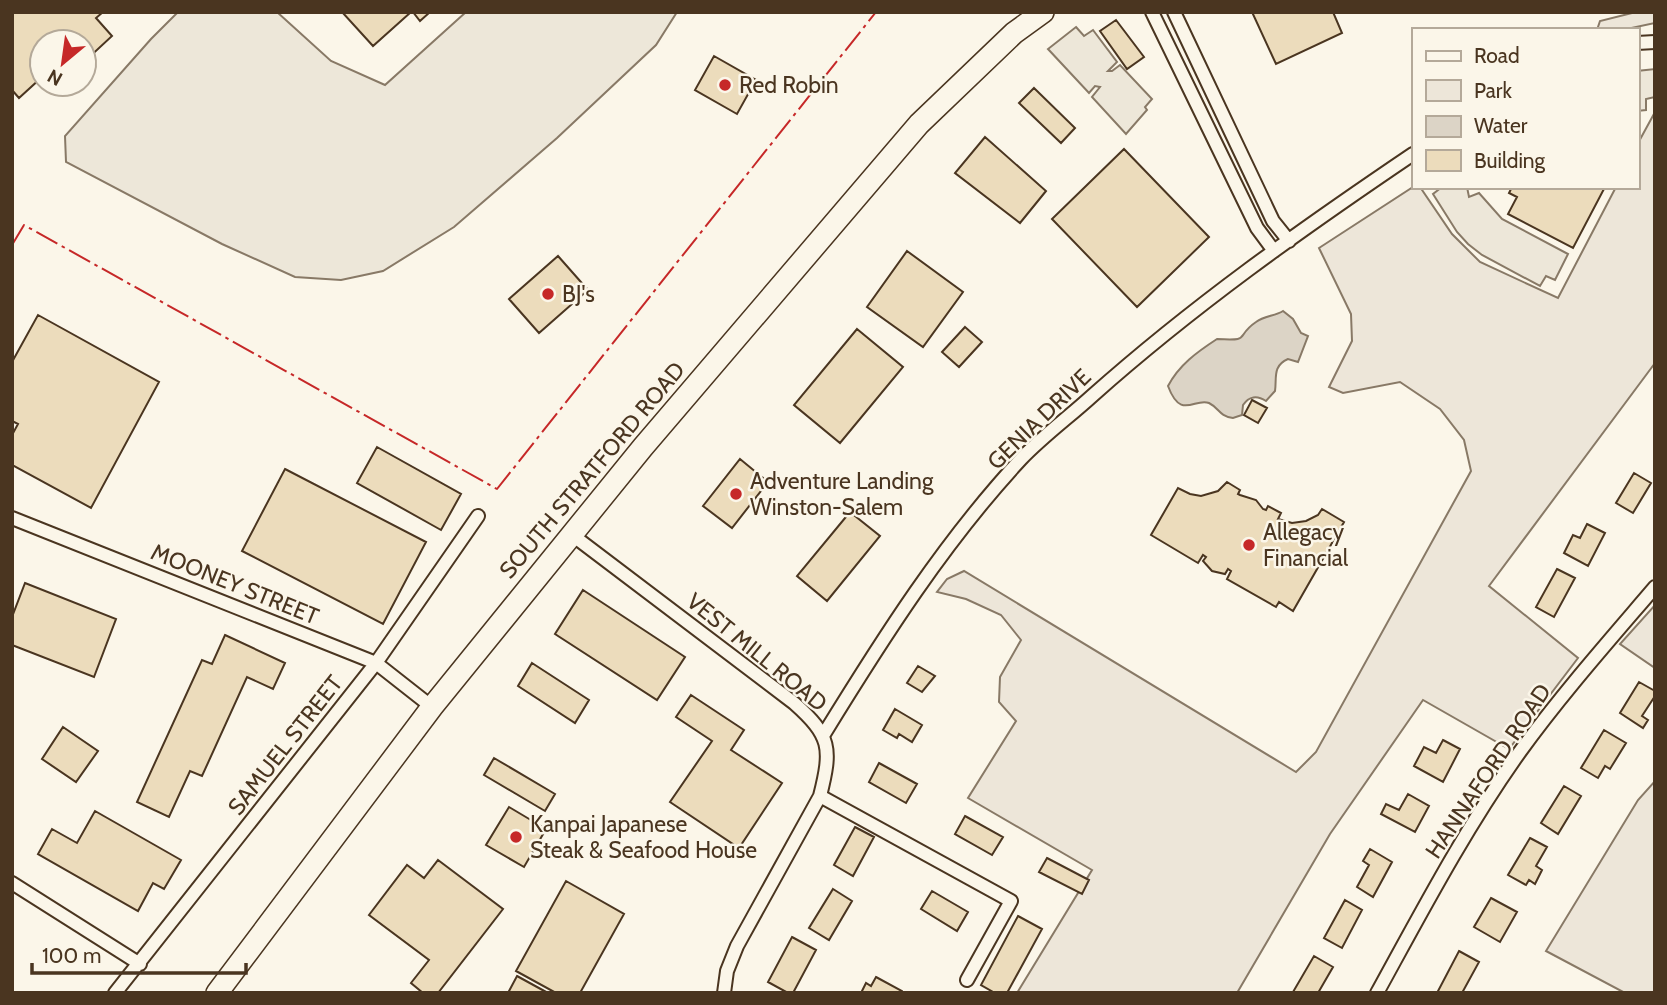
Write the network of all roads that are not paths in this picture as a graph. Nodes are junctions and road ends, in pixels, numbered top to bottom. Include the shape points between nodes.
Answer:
1 (1043, 12) edge
2 (1152, 12) edge
3 (1174, 12) edge
4 (1412, 155) edge
5 (1281, 246) junction
6 (478, 516) dead end
7 (12, 518) edge
8 (571, 534) junction
9 (1655, 587) edge
10 (376, 663) junction
11 (432, 707) junction
12 (824, 734) junction
13 (820, 796) junction
14 (12, 883) edge
15 (139, 964) junction
16 (967, 980) dead end
17 (115, 993) edge
18 (217, 993) edge
19 (724, 993) edge
20 (1377, 993) edge

1 - 8 main road, SOUTH STRATFORD ROAD via 1014,33 919,124
2 - 5 street via 1257,228
3 - 5 street
4 - 5 street, GENIA DRIVE
5 - 12 street, GENIA DRIVE via 1144,350 1023,458 919,587
6 - 10 street, SAMUEL STREET
7 - 10 street, MOONEY STREET
8 - 11 main road, SOUTH STRATFORD ROAD
8 - 12 street, VEST MILL ROAD via 794,703
9 - 20 street, HANNAFORD ROAD via 1562,697 1505,774
10 - 11 street, MOONEY STREET
10 - 15 street, SAMUEL STREET
11 - 18 main road, SOUTH STRATFORD ROAD
12 - 13 street, VEST MILL ROAD via 827,769
13 - 16 street via 1012,901
13 - 19 street, VEST MILL ROAD via 737,946
14 - 15 street
15 - 17 street, SAMUEL STREET

